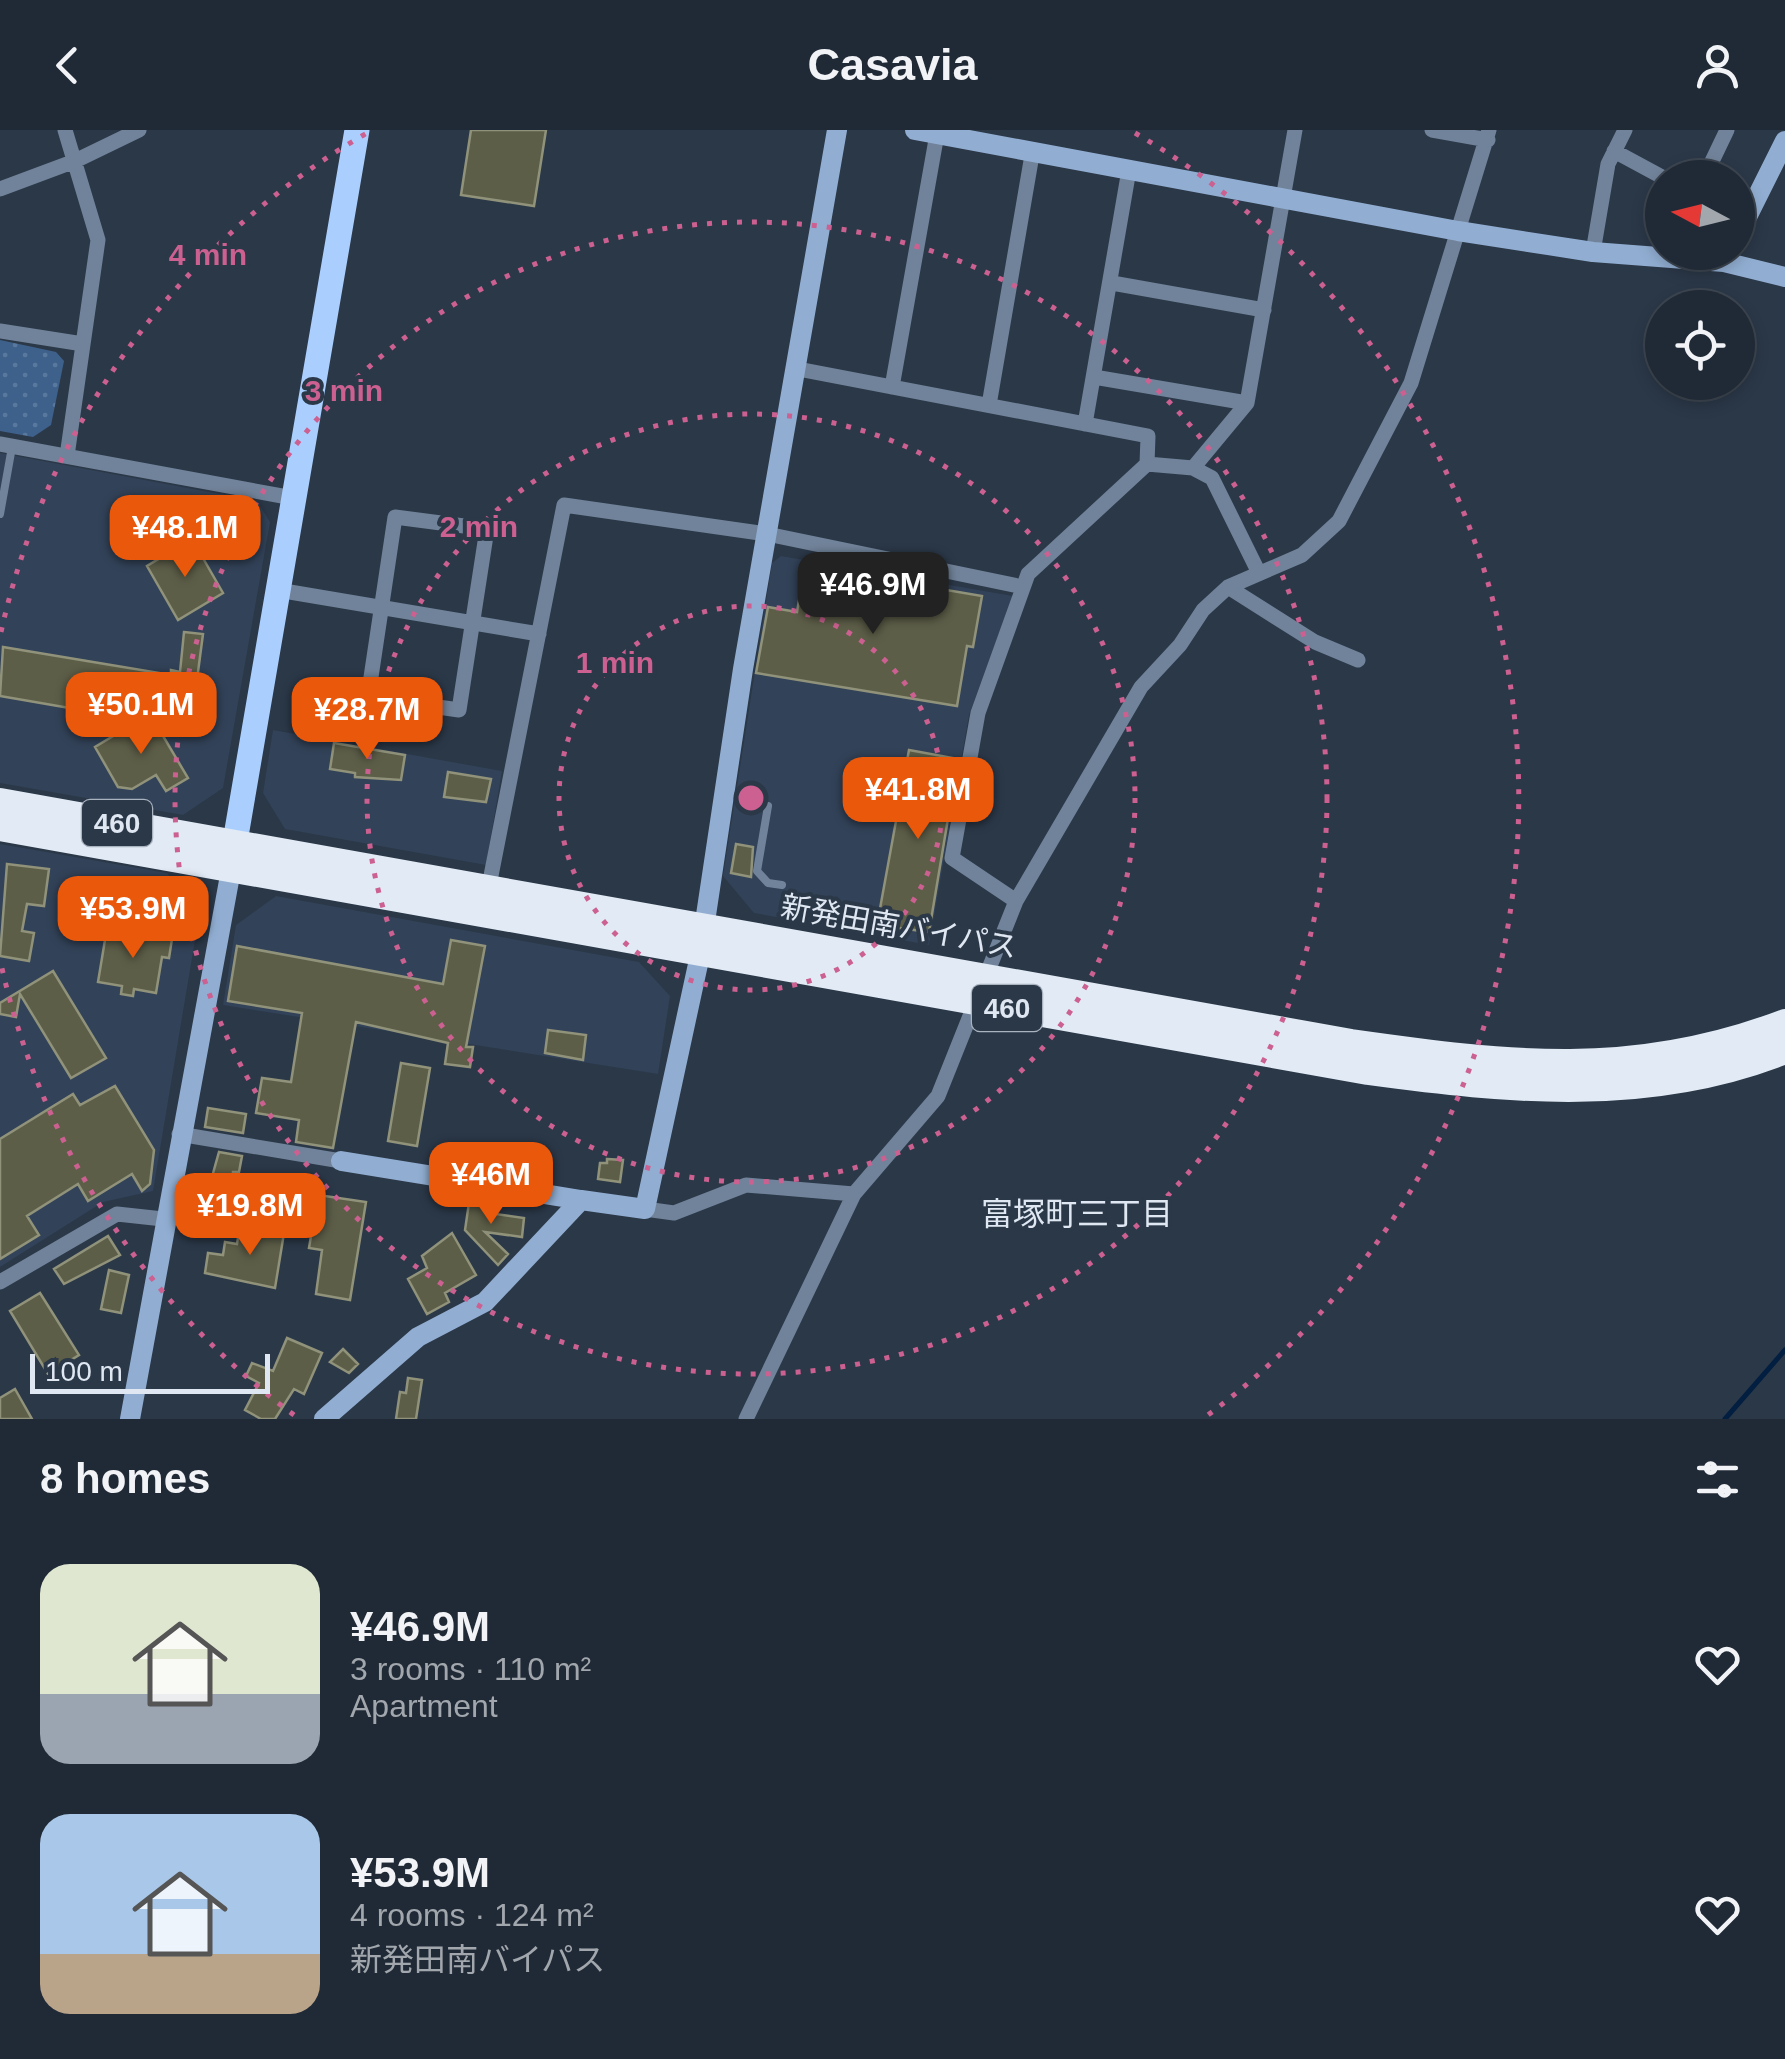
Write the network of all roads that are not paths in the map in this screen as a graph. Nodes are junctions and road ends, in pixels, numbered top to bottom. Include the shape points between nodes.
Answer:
1 (65, 130) edge
2 (139, 130) edge
3 (358, 130) edge
4 (837, 130) edge
5 (915, 130) edge
6 (1296, 130) edge
7 (1432, 130) edge
8 (1625, 130) edge
9 (1727, 130) edge
10 (937, 134) junction
11 (1488, 135) edge
12 (1785, 142) edge
13 (1614, 151) junction
14 (1032, 154) junction
15 (1713, 160) edge
16 (76, 161) junction
17 (1645, 168) edge
18 (1779, 169) edge
19 (1128, 170) junction
20 (0, 189) edge
21 (1284, 197) junction
22 (1755, 203) edge
23 (1458, 232) junction
24 (1593, 252) junction
25 (1645, 254) edge
26 (1755, 267) edge
27 (1785, 277) edge
28 (1112, 283) junction
29 (1264, 310) junction
30 (0, 331) edge
31 (83, 344) junction
32 (798, 369) junction
33 (1094, 377) junction
34 (892, 387) junction
35 (1247, 403) junction
36 (989, 406) junction
37 (1085, 424) junction
38 (6, 446) edge
39 (67, 456) junction
40 (1146, 464) junction
41 (1194, 468) junction
42 (294, 498) junction
43 (0, 514) edge
44 (766, 534) junction
45 (1258, 571) junction
46 (1023, 586) junction
47 (1228, 586) junction
48 (278, 590) junction
49 (381, 608) junction
50 (473, 622) junction
51 (539, 634) junction
52 (1358, 660) dead end
53 (0, 802) edge
54 (768, 806) dead end
55 (0, 827) edge
56 (232, 857) junction
57 (782, 885) dead end
58 (488, 891) junction
59 (1016, 901) junction
60 (701, 924) junction
61 (700, 955) junction
62 (983, 989) junction
63 (1785, 1023) edge
64 (1785, 1050) edge
65 (179, 1134) junction
66 (340, 1161) joint
67 (854, 1194) junction
68 (581, 1200) junction
69 (645, 1209) junction
70 (164, 1220) junction
71 (0, 1282) edge
72 (130, 1419) edge
73 (324, 1419) edge
74 (746, 1419) edge

1 - 16 street
2 - 16 street
3 - 42 main road
4 - 32 street
5 - 10 street
6 - 21 street
7 - 11 street
8 - 13 street
9 - 15 street
10 - 14 street
10 - 34 street
11 - 23 street
12 - 18 street
13 - 17 street
13 - 24 street
14 - 19 street
14 - 36 street
16 - 20 street
16 - 31 street via 98,240
18 - 22 street
19 - 21 street
19 - 28 street
21 - 23 street
21 - 29 street
23 - 24 street
23 - 45 street via 1411,383 1339,520 1302,556
24 - 25 street
26 - 27 street
28 - 29 street
28 - 33 street
29 - 35 street
30 - 31 street
31 - 39 street
32 - 34 street
32 - 44 street
33 - 35 street
33 - 37 street
34 - 36 street
35 - 41 street
36 - 37 street
37 - 40 street via 1148,436
38 - 39 street
38 - 43 lane
39 - 42 street
40 - 41 street
40 - 46 street
41 - 45 street via 1212,478
42 - 48 main road
44 - 46 street
44 - 51 street via 564,506
44 - 60 street
45 - 47 street
46 - 59 street via 978,713 952,858
47 - 52 street via 1315,642
47 - 59 street via 1141,687
48 - 49 street
48 - 56 main road
49 - 50 street
49 - 50 street via 368,697 459,710
49 - 50 street via 395,517 487,529
50 - 51 street
51 - 58 street
53 - 56 highway, 新発田南バイパス / 460
54 - 57 lane via 757,872
55 - 56 highway, 新発田南バイパス / 460
56 - 58 highway, 新発田南バイパス / 460
56 - 61 highway, 新発田南バイパス / 460
56 - 65 street
58 - 60 highway, 新発田南バイパス / 460
59 - 62 street
60 - 61 street
60 - 62 highway, 新発田南バイパス / 460
61 - 62 highway, 新発田南バイパス / 460
61 - 69 street
62 - 63 highway, 新発田南バイパス / 460 via 1471,1060 1555,1064 1680,1054
62 - 64 highway, 新発田南バイパス / 460 via 1368,1071 1514,1088 1604,1089 1679,1078
62 - 67 street via 938,1096
65 - 66 street
65 - 70 street
66 - 68 street
67 - 69 street via 746,1185 674,1212
67 - 74 street
68 - 69 street
68 - 73 street via 485,1302 418,1336
70 - 71 street via 117,1214
70 - 72 street

